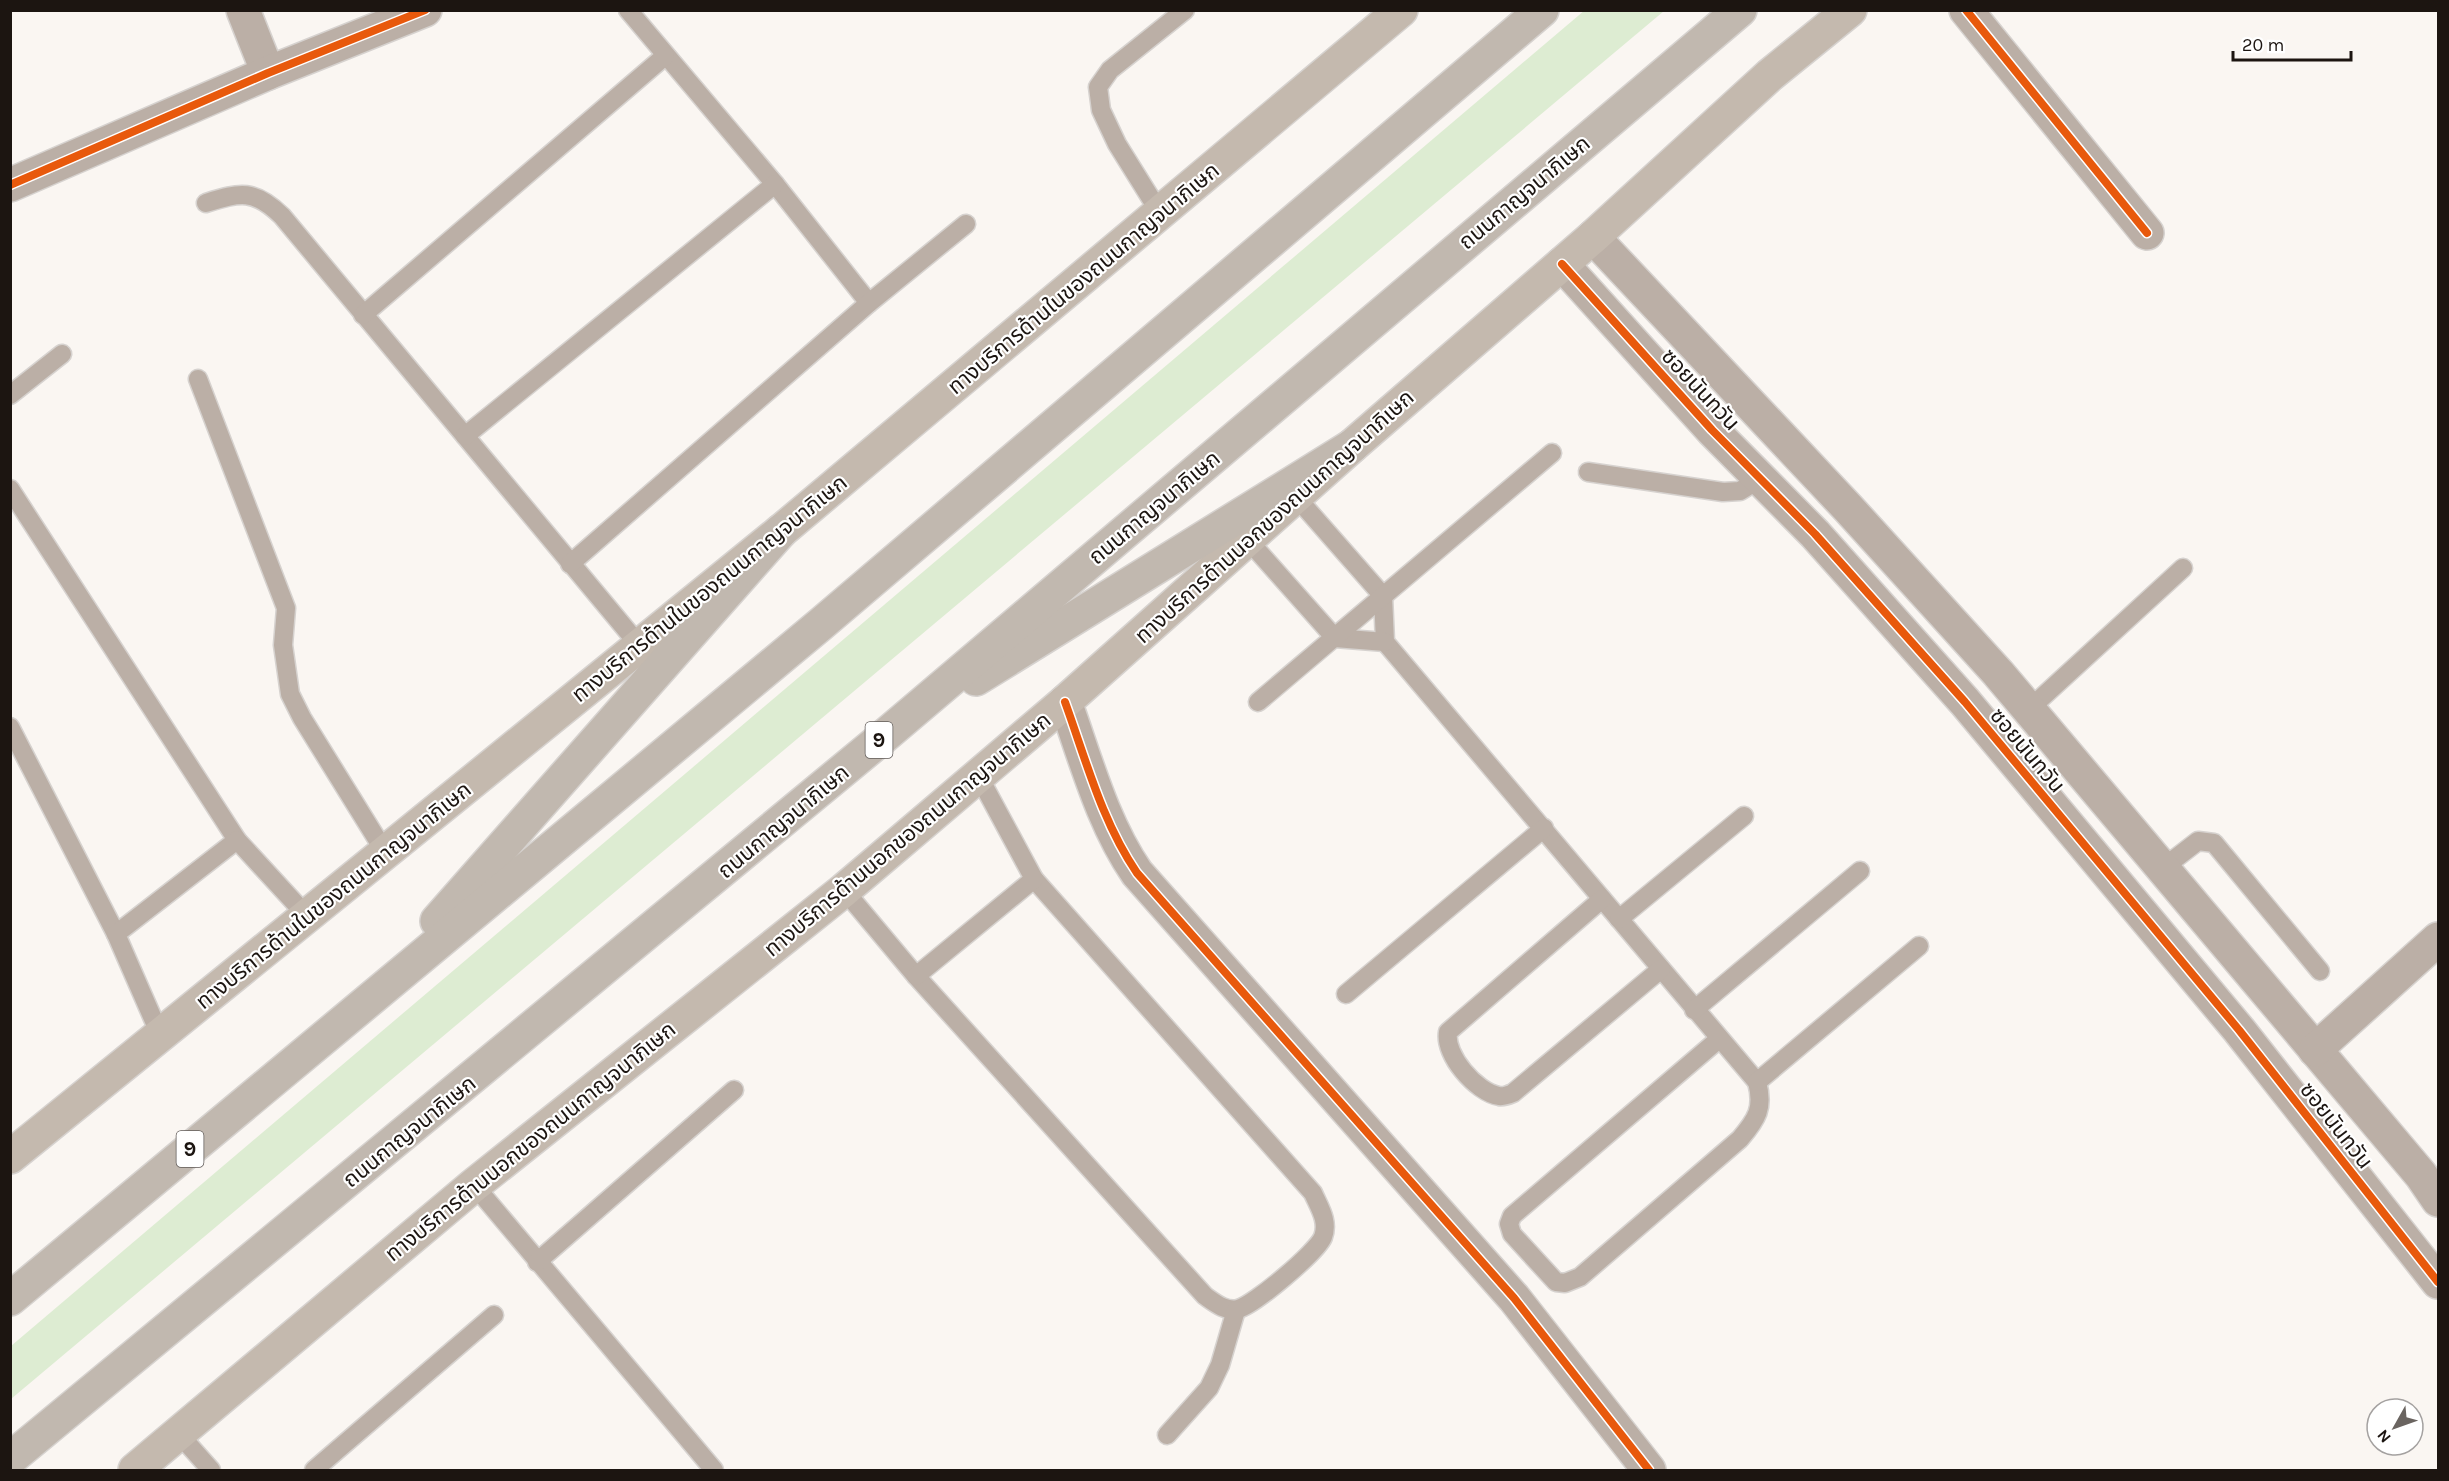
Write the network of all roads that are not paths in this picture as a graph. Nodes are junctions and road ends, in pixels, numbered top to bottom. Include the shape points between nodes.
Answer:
1 (243, 10) edge
2 (425, 10) edge
3 (628, 10) edge
4 (1185, 10) edge
5 (1401, 10) edge
6 (1542, 10) edge
7 (1740, 10) edge
8 (1850, 10) edge
9 (1966, 10) edge
10 (665, 56) junction
11 (268, 74) junction
12 (10, 184) edge
13 (774, 184) junction
14 (206, 203) dead end
15 (1160, 213) junction
16 (966, 224) dead end
17 (2146, 233) dead end
18 (1593, 237) junction
19 (1562, 264) junction
20 (869, 303) junction
21 (363, 315) junction
22 (62, 354) dead end
23 (198, 379) dead end
24 (10, 395) edge
25 (465, 436) junction
26 (1352, 446) junction
27 (1552, 453) dead end
28 (1588, 472) dead end
29 (1761, 478) junction
30 (11, 485) edge
31 (1296, 498) junction
32 (1848, 508) junction
33 (781, 531) junction
34 (1815, 534) junction
35 (1248, 540) junction
36 (570, 564) junction
37 (2183, 568) dead end
38 (1383, 596) junction
39 (1335, 638) junction
40 (1385, 642) junction
41 (639, 645) junction
42 (1998, 674) junction
43 (1065, 702) junction
44 (1258, 702) dead end
45 (1965, 702) junction
46 (2027, 711) junction
47 (10, 727) edge
48 (882, 738) junction
49 (978, 775) junction
50 (1744, 816) dead end
51 (1544, 828) junction
52 (237, 840) junction
53 (385, 852) junction
54 (2163, 868) junction
55 (1860, 871) dead end
56 (1034, 879) junction
57 (844, 890) junction
58 (1602, 899) junction
59 (306, 915) junction
60 (1619, 919) junction
61 (116, 934) junction
62 (2439, 939) edge
63 (2221, 940) junction
64 (1919, 946) dead end
65 (1661, 969) junction
66 (2320, 971) dead end
67 (2191, 972) junction
68 (916, 976) junction
69 (1346, 994) dead end
70 (369, 999) junction
71 (1694, 1010) junction
72 (160, 1036) junction
73 (1719, 1039) junction
74 (2315, 1050) junction
75 (1757, 1082) junction
76 (735, 1090) dead end
77 (10, 1157) edge
78 (474, 1185) junction
79 (2439, 1200) edge
80 (537, 1262) junction
81 (2439, 1282) edge
82 (10, 1299) edge
83 (1236, 1310) junction
84 (494, 1315) dead end
85 (179, 1434) junction
86 (1167, 1435) dead end
87 (10, 1459) edge
88 (135, 1470) edge
89 (211, 1470) edge
90 (314, 1470) edge
91 (714, 1470) edge
92 (1649, 1470) edge

1 - 11 street
2 - 11 street
3 - 10 lane
4 - 15 lane via 1110,70 1098,87 1101,110 1117,144
5 - 15 main road, ทางบริการด้านในของถนนกาญจนาภิเษก
6 - 70 highway, 9 via 821,624
7 - 48 highway, ถนนกาญจนาภิเษก / 9
8 - 18 main road, ทางบริการด้านนอกของถนนกาญจนาภิเษก via 1770,75
9 - 17 street
10 - 13 lane
10 - 21 lane
11 - 12 street
13 - 20 lane
13 - 25 lane
14 - 21 lane via 237,193 269,203
15 - 33 main road, ทางบริการด้านในของถนนกาญจนาภิเษก
16 - 20 lane
18 - 19 main road, ทางบริการด้านนอกของถนนกาญจนาภิเษก
18 - 32 street, ซอยนันทวัน
19 - 26 main road, ทางบริการด้านนอกของถนนกาญจนาภิเษก
19 - 29 street, ซอยนันทวัน via 1712,430
20 - 36 lane
21 - 25 lane
22 - 24 lane
23 - 53 lane via 286,608 283,645 290,694
25 - 36 lane
26 - 31 main road, ทางบริการด้านนอกของถนนกาญจนาภิเษก
26 - 48 highway
27 - 38 lane
28 - 29 lane via 1723,492 1740,490
29 - 34 street, ซอยนันทวัน
30 - 52 lane
31 - 35 main road, ทางบริการด้านนอกของถนนกาญจนาภิเษก
31 - 38 lane
32 - 34 street
32 - 42 street, ซอยนันทวัน
33 - 41 main road, ทางบริการด้านในของถนนกาญจนาภิเษก
33 - 70 highway
34 - 45 street, ซอยนันทวัน
35 - 39 lane
35 - 43 main road, ทางบริการด้านนอกของถนนกาญจนาภิเษก
36 - 41 lane
37 - 46 lane
38 - 39 lane
38 - 40 lane
39 - 40 lane
39 - 44 lane
40 - 51 lane
41 - 53 main road, ทางบริการด้านในของถนนกาญจนาภิเษก
42 - 45 street
42 - 46 street, ซอยนันทวัน
43 - 49 main road, ทางบริการด้านนอกของถนนกาญจนาภิเษก
43 - 92 street via 1103,810 1119,847 1137,873 1514,1298
45 - 67 street, ซอยนันทวัน
46 - 54 street, ซอยนันทวัน
47 - 61 lane
48 - 87 highway, ถนนกาญจนาภิเษก / 9
49 - 56 lane
49 - 57 main road, ทางบริการด้านนอกของถนนกาญจนาภิเษก
50 - 60 lane
51 - 58 lane
51 - 69 lane
52 - 59 lane
52 - 61 lane
53 - 59 main road, ทางบริการด้านในของถนนกาญจนาภิเษก
54 - 63 street, ซอยนันทวัน
54 - 66 lane via 2198,842 2214,843
55 - 71 lane
56 - 68 lane
56 - 83 lane via 1313,1193 1324,1218 1323,1236 1315,1250 1251,1304
57 - 68 lane
57 - 78 main road, ทางบริการด้านนอกของถนนกาญจนาภิเษก
58 - 60 lane
58 - 65 lane via 1448,1032 1449,1049 1466,1074 1489,1093 1501,1097 1513,1093
59 - 72 main road, ทางบริการด้านในของถนนกาญจนาภิเษก
60 - 65 lane
61 - 72 lane
62 - 74 street
63 - 67 street
63 - 74 street, ซอยนันทวัน
64 - 75 lane
65 - 71 lane
67 - 81 street, ซอยนันทวัน
68 - 83 lane via 1205,1296 1222,1308
70 - 82 highway, 9
71 - 73 lane
72 - 77 main road, ทางบริการด้านในของถนนกาญจนาภิเษก
73 - 75 lane
73 - 75 lane via 1512,1216 1512,1234 1550,1278 1564,1283 1580,1277 1740,1139 1753,1125 1760,1108
74 - 79 street, ซอยนันทวัน
76 - 80 lane
78 - 80 lane
78 - 85 main road, ทางบริการด้านนอกของถนนกาญจนาภิเษก
80 - 91 lane
83 - 86 lane via 1209,1388
84 - 90 lane
85 - 88 main road, ทางบริการด้านนอกของถนนกาญจนาภิเษก
85 - 89 lane

